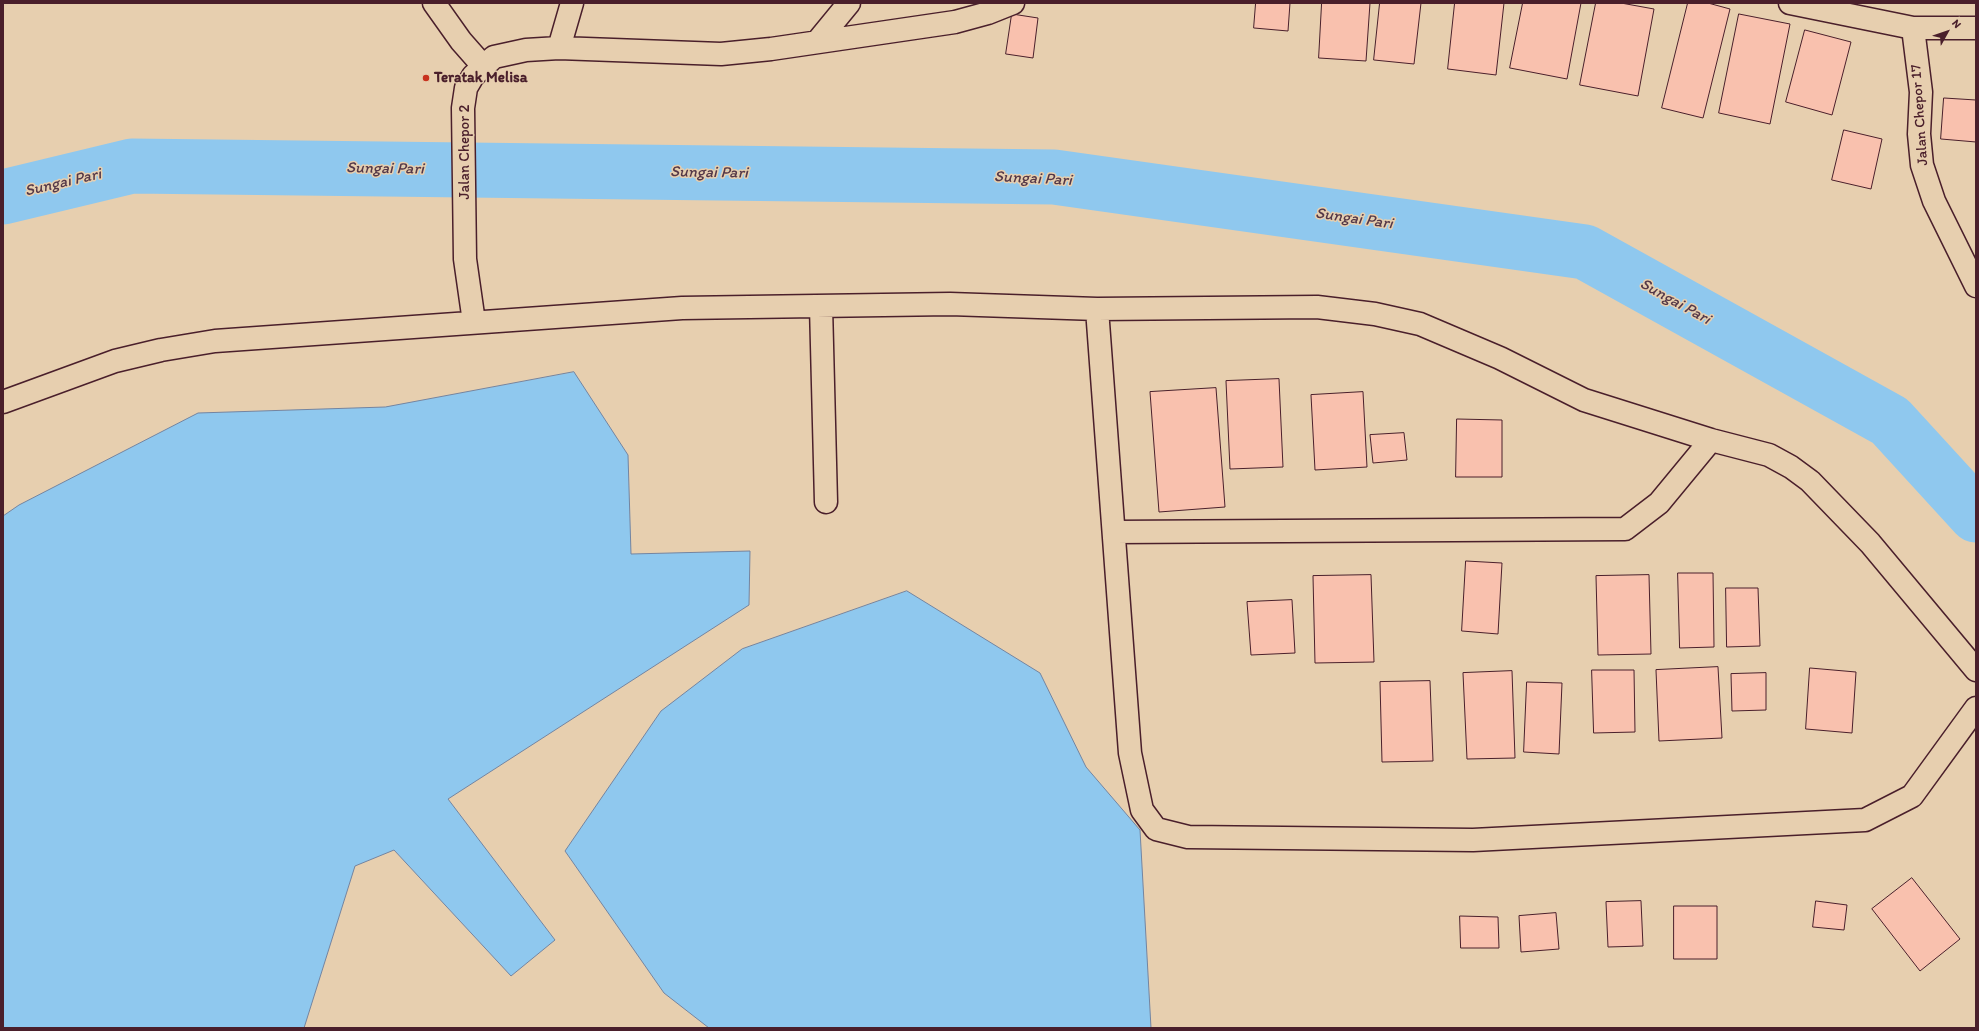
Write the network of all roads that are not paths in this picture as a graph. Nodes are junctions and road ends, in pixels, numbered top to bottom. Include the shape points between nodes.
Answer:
1 (434, 3) edge
2 (572, 3) edge
3 (849, 3) edge
4 (1013, 3) edge
5 (1790, 3) edge
6 (1825, 6) edge
7 (1913, 28) junction
8 (1976, 28) edge
9 (817, 42) junction
10 (559, 48) junction
11 (483, 66) junction
12 (1975, 282) edge
13 (821, 306) junction
14 (1097, 309) junction
15 (474, 322) junction
16 (3, 402) edge
17 (1711, 440) junction
18 (826, 502) dead end
19 (1114, 532) junction
20 (1976, 670) edge
21 (1976, 708) edge

1 - 11 street via 460,41
2 - 10 street
3 - 9 street
4 - 9 street, Jalan Chepor 2 via 955,22
5 - 6 street
6 - 7 street
7 - 8 street
7 - 12 street, Jalan Chepor 17 via 1921,92 1919,134 1922,165 1934,201
9 - 10 street, Jalan Chepor 2 via 721,54
10 - 11 street, Jalan Chepor 2 via 526,50 494,57
11 - 15 street, Jalan Chepor 2 via 466,88 463,108 465,259
13 - 14 street via 950,304
13 - 15 street via 682,308
13 - 18 street
14 - 17 street via 1317,307 1375,314 1420,324 1500,358 1584,400
14 - 19 street
15 - 16 street via 215,341 161,350 116,361
17 - 19 street via 1658,502 1625,529
17 - 20 street via 1769,455 1810,481 1870,542
19 - 21 street via 1130,753 1142,810 1156,829 1188,837 1473,840 1865,820 1912,796

